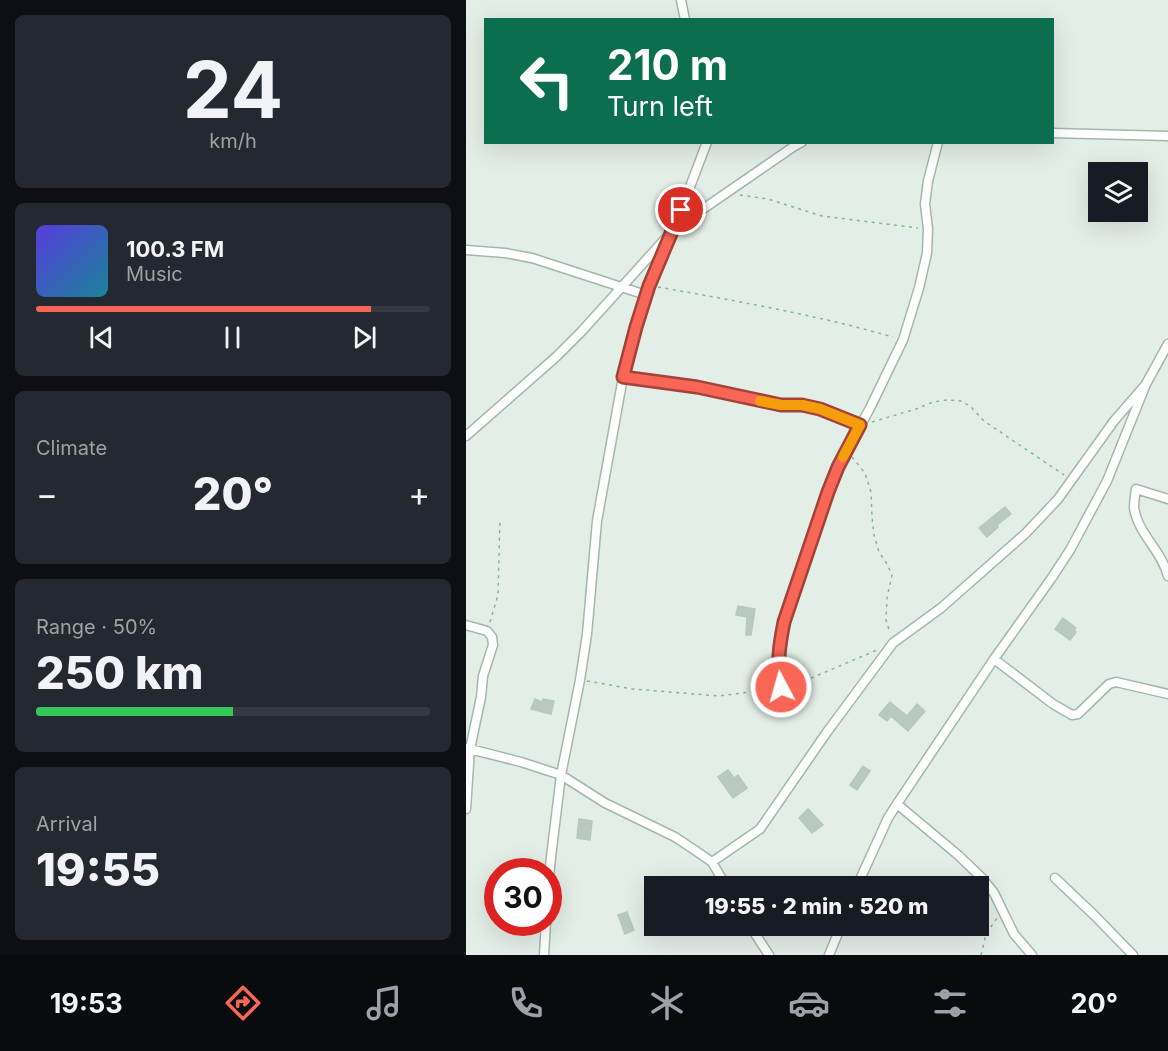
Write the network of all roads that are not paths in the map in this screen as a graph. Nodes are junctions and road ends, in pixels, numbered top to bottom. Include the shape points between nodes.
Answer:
1 (680, 0) edge
2 (684, 18) edge
3 (1054, 133) edge
4 (1168, 136) edge
5 (706, 144) edge
6 (798, 144) edge
7 (937, 144) edge
8 (674, 229) junction
9 (466, 250) edge
10 (622, 287) junction
11 (646, 295) junction
12 (1168, 344) edge
13 (623, 377) junction
14 (1146, 384) junction
15 (860, 425) junction
16 (466, 436) edge
17 (1168, 500) edge
18 (1168, 576) edge
19 (466, 625) edge
20 (994, 659) junction
21 (781, 687) road end
22 (1168, 694) edge
23 (468, 748) edge
24 (561, 775) junction
25 (897, 804) junction
26 (466, 809) edge
27 (551, 858) edge
28 (712, 862) junction
29 (720, 876) edge
30 (862, 876) edge
31 (1055, 878) dead end
32 (545, 936) edge
33 (757, 936) edge
34 (837, 936) edge
35 (544, 955) edge
36 (769, 955) edge
37 (829, 955) edge
38 (1032, 955) edge
39 (1133, 955) edge

1 - 2 street
3 - 4 street
5 - 8 street
6 - 8 street
7 - 15 street via 925,204 927,253 919,288 903,340
8 - 10 street
8 - 11 street
9 - 10 street via 532,258
10 - 11 street
10 - 16 street via 556,357
11 - 13 street
12 - 14 street
13 - 15 street via 697,387 781,405 802,405
13 - 24 street via 597,521 580,680
14 - 20 street via 1107,481 1080,532
14 - 28 street via 1058,499 1026,534 941,608 893,643 760,829
15 - 21 street via 828,492 784,622 778,665
17 - 18 street via 1136,489 1134,507 1139,525
19 - 23 street via 487,631 493,645
20 - 22 street via 1072,715 1078,714 1109,684 1117,682
20 - 25 street
23 - 24 street
23 - 26 street
24 - 27 street
24 - 28 street
25 - 30 street
25 - 38 street via 982,878 1014,934
28 - 29 street
31 - 39 street
32 - 35 street
33 - 36 street
34 - 37 street

